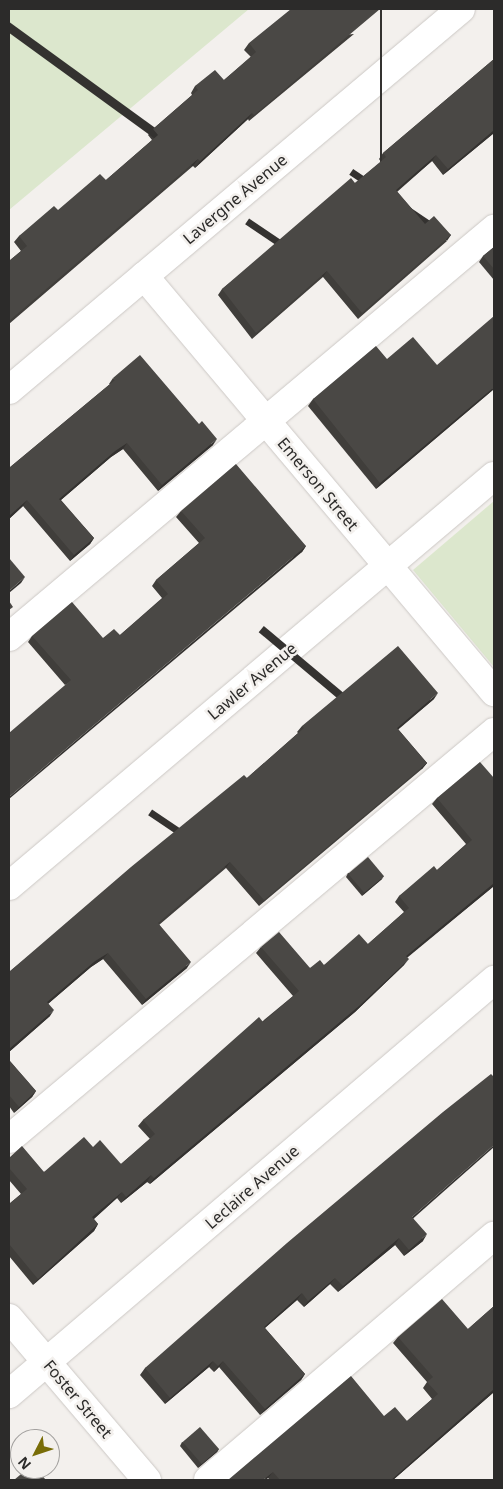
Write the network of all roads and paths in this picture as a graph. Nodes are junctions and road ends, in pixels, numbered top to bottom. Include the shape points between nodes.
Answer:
1 (461, 9) edge
2 (494, 229) edge
3 (144, 276) junction
4 (9, 390) edge
5 (266, 422) junction
6 (494, 476) edge
7 (388, 567) junction
8 (9, 637) edge
9 (494, 692) edge
10 (494, 732) edge
11 (9, 886) edge
12 (494, 980) edge
13 (9, 1139) edge
14 (494, 1236) edge
15 (9, 1318) edge
16 (47, 1362) junction
17 (9, 1394) edge
18 (147, 1480) edge
19 (208, 1480) edge

1 - 3 street, Lavergne Avenue
2 - 5 street
3 - 4 street, Lavergne Avenue
3 - 5 street, Emerson Street
5 - 7 street, Emerson Street
5 - 8 street
6 - 7 street, Lawler Avenue
7 - 9 street, Emerson Street
7 - 11 street, Lawler Avenue
10 - 13 street
12 - 16 street, Leclaire Avenue
14 - 19 street
15 - 16 street, Foster Street
16 - 17 street, Leclaire Avenue
16 - 18 street, Foster Street

